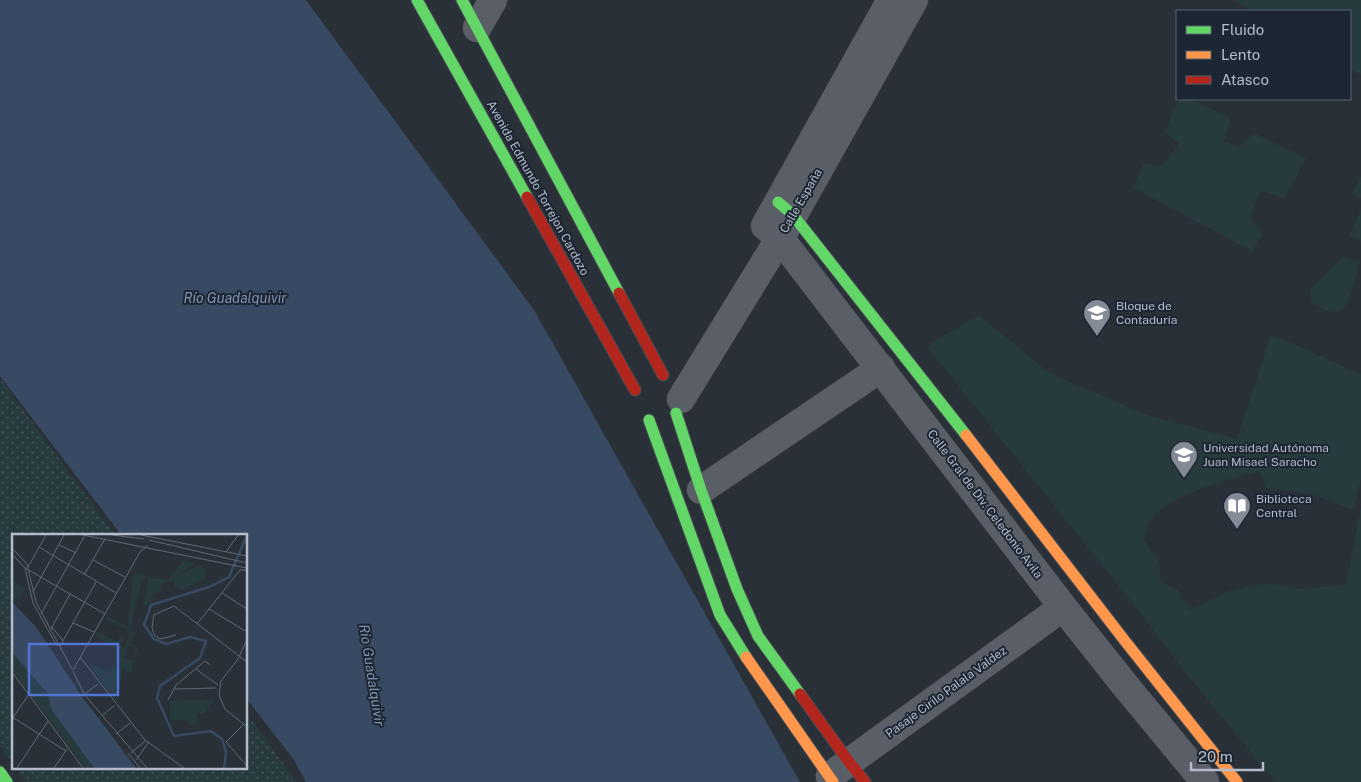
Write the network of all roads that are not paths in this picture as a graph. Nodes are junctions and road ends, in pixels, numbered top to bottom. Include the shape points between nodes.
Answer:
1 (417, 0) edge
2 (462, 0) edge
3 (493, 0) edge
4 (891, 0) edge
5 (914, 0) edge
6 (477, 28) junction
7 (779, 220) junction
8 (881, 368) junction
9 (666, 387) junction
10 (635, 390) junction
11 (649, 420) junction
12 (701, 490) junction
13 (1063, 607) junction
14 (0, 772) edge
15 (844, 776) edge
16 (7, 782) edge
17 (1205, 782) edge
18 (1237, 782) edge

1 - 10 street, Avenida Edmundo Torrejon Cardozo
2 - 6 street, Avenida Edmundo Torrejon Cardozo
3 - 6 street
4 - 7 street, Calle España
5 - 7 street, Calle España
6 - 9 street, Avenida Edmundo Torrejon Cardozo
7 - 8 street, Calle Gral de Div. Celedonio Avila
7 - 9 street, Calle España
7 - 18 street via 870,311
8 - 12 street
8 - 13 street, Calle Gral de Div. Celedonio Avila
9 - 10 street
9 - 11 street via 670,418
9 - 12 street, Avenida Edmundo Torrejon Cardozo
10 - 11 street via 636,408
11 - 15 street via 720,615 738,646
12 - 15 street, Avenida Edmundo Torrejon Cardozo via 758,636
13 - 15 street, Pasaje Cirilo Palala Valdez
13 - 17 street, Calle Gral de Div. Celedonio Avila
14 - 16 street

